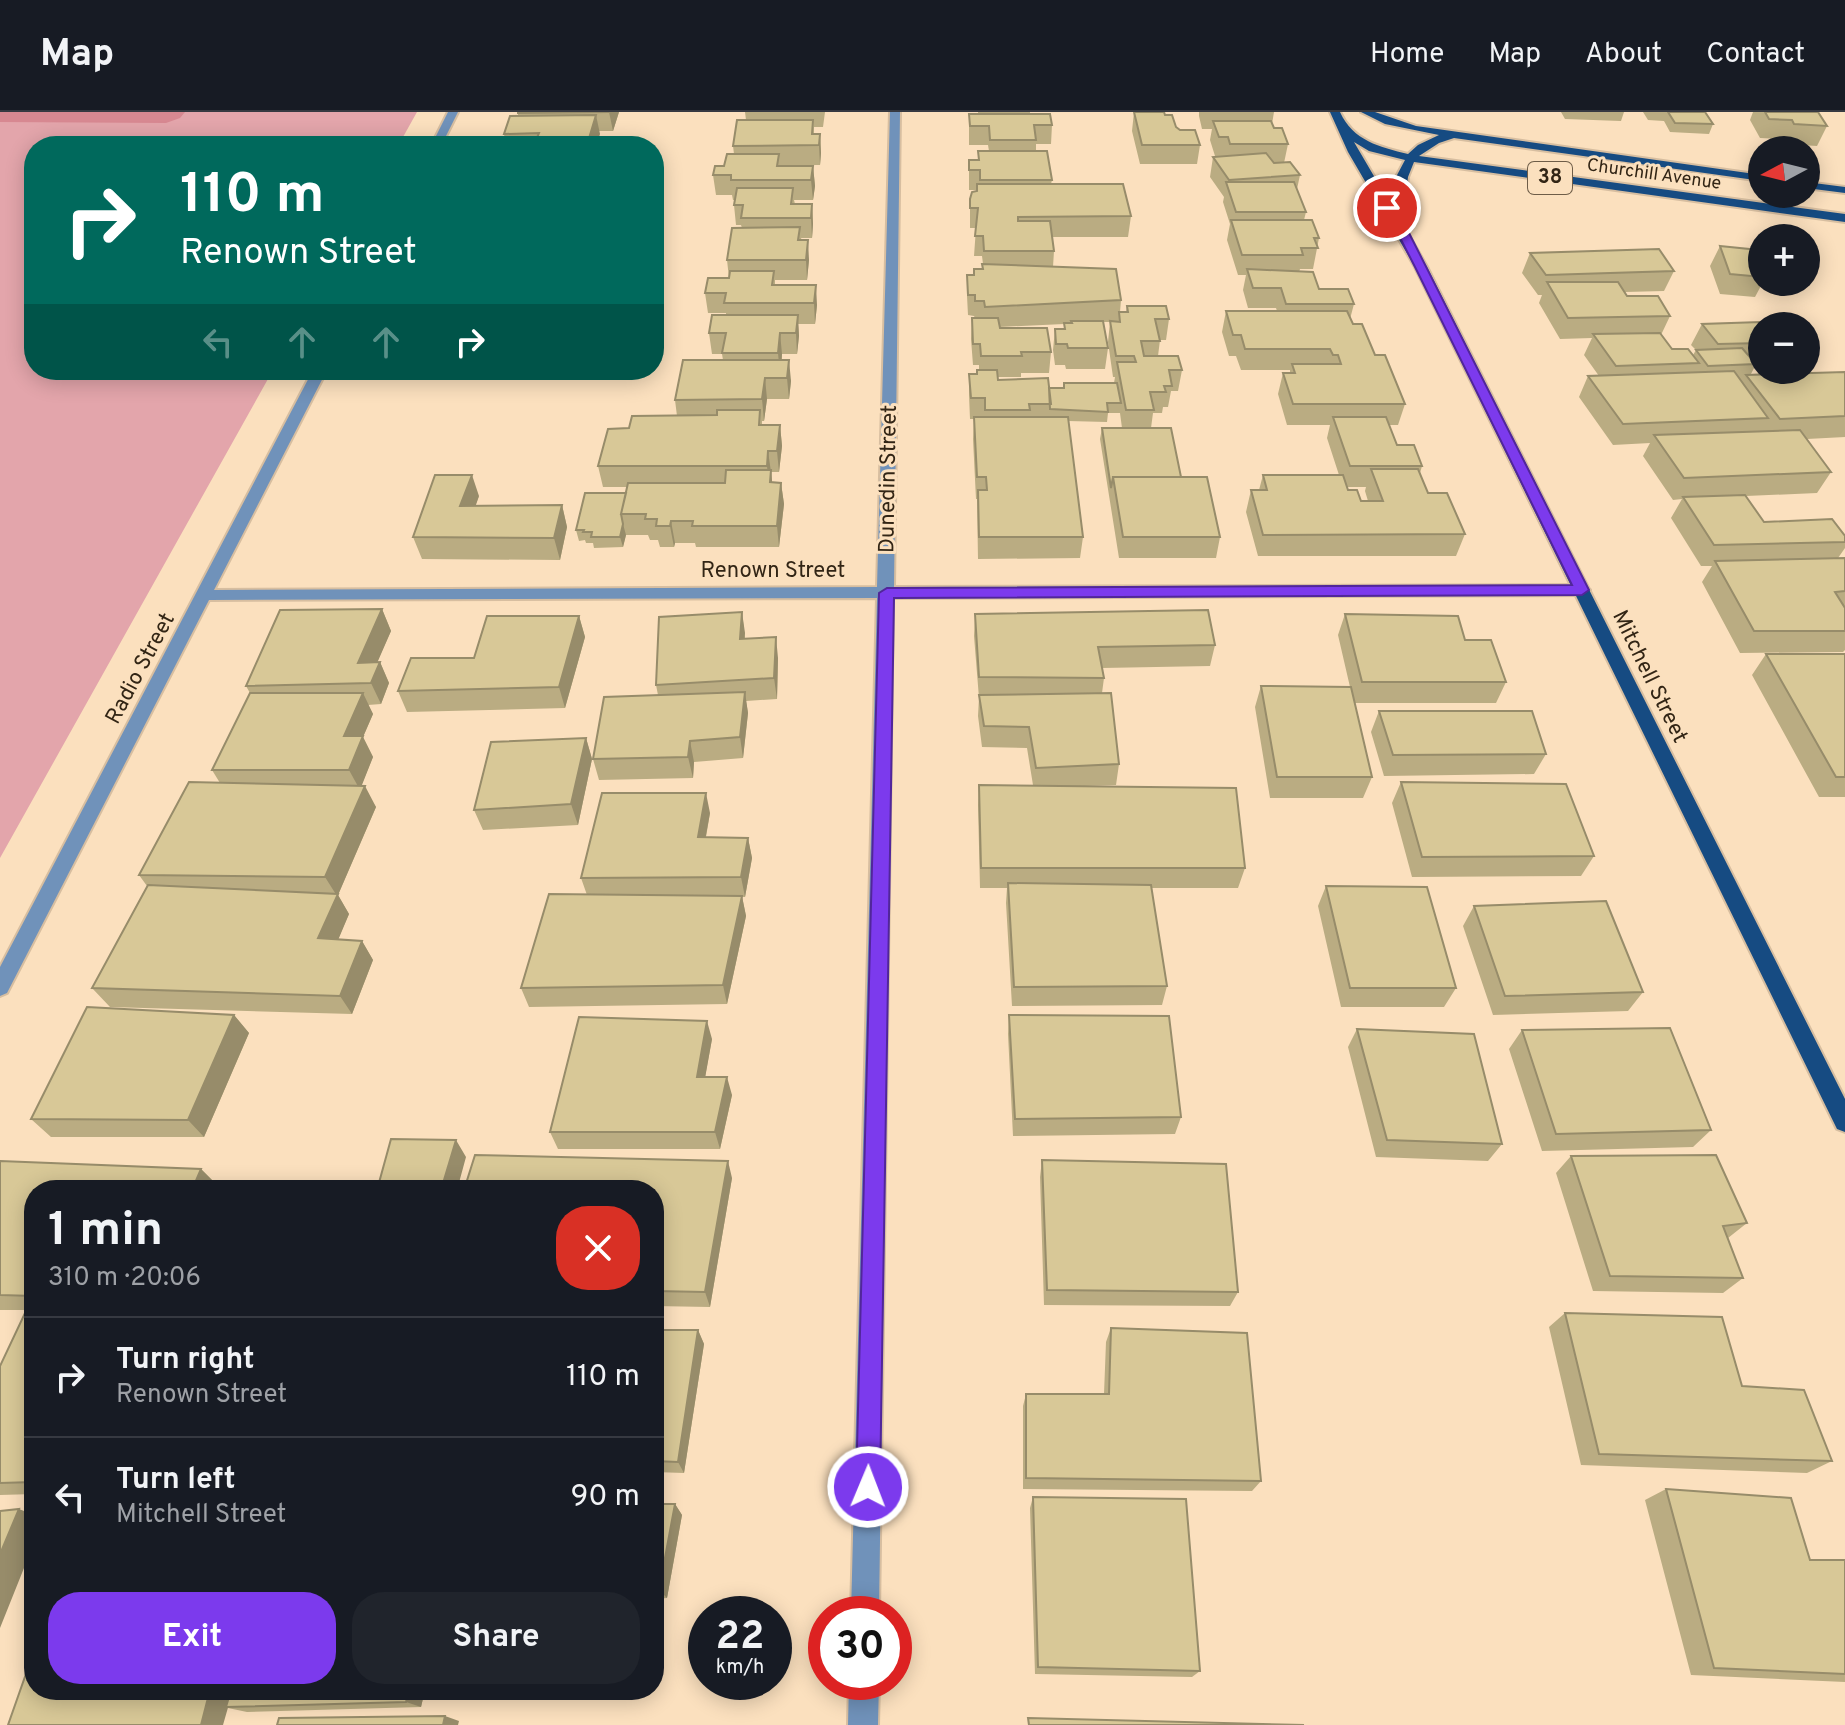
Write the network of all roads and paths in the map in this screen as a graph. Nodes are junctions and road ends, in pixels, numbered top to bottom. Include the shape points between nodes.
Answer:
1 (453, 112) edge
2 (895, 112) edge
3 (1335, 112) edge
4 (1366, 112) edge
5 (1341, 128) junction
6 (1455, 134) junction
7 (441, 136) edge
8 (1410, 158) junction
9 (1748, 176) edge
10 (1820, 187) edge
11 (1845, 190) edge
12 (1845, 218) edge
13 (1397, 221) junction
14 (315, 380) edge
15 (1582, 590) junction
16 (887, 593) junction
17 (204, 595) junction
18 (0, 987) edge
19 (1845, 1122) edge
20 (865, 1596) edge
21 (864, 1700) edge
22 (863, 1725) edge

1 - 7 street
2 - 16 street, Dunedin Street
3 - 5 main road, Mitchell Street
4 - 6 main road, 38 via 1399,125
5 - 8 main road, 38 via 1367,146
5 - 13 main road, Mitchell Street
6 - 8 main road via 1423,145
6 - 9 main road, Churchill Avenue / 38
8 - 12 main road, Churchill Avenue / 38
8 - 13 main road via 1400,186
10 - 11 main road
13 - 15 main road, Mitchell Street
14 - 17 street, Radio Street
15 - 16 street, Renown Street
15 - 19 main road, Mitchell Street
16 - 17 street, Renown Street
16 - 20 street, Dunedin Street
17 - 18 street, Radio Street
21 - 22 street

